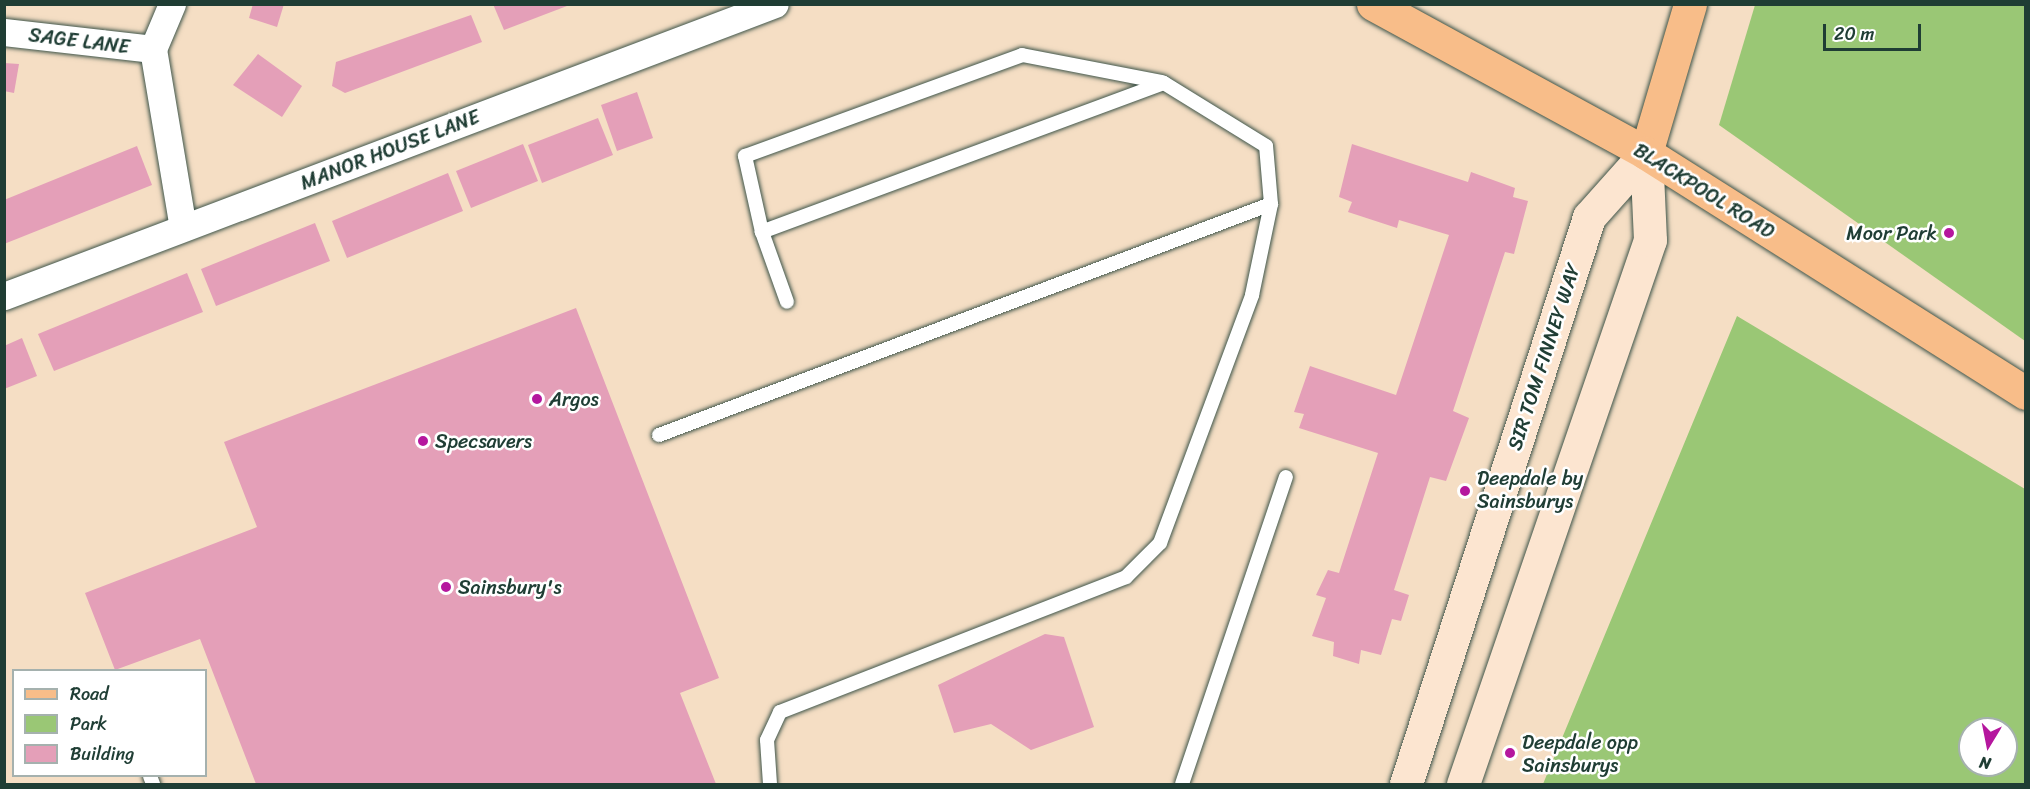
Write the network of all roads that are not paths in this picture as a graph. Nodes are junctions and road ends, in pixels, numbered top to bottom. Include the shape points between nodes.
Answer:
1 (172, 4) edge
2 (775, 4) edge
3 (1373, 4) edge
4 (1690, 4) edge
5 (4, 32) edge
6 (153, 50) junction
7 (1164, 82) junction
8 (1646, 153) junction
9 (1271, 204) junction
10 (183, 228) junction
11 (762, 232) junction
12 (4, 296) edge
13 (787, 302) dead end
14 (2025, 393) edge
15 (659, 435) dead end
16 (1286, 477) dead end
17 (770, 784) edge
18 (1182, 784) edge
19 (1407, 784) edge
20 (1462, 784) edge

1 - 6 street
2 - 10 street, MANOR HOUSE LANE
3 - 8 main road, BLACKPOOL ROAD
4 - 8 main road, SIR TOM FINNEY WAY
5 - 6 street, SAGE LANE
6 - 10 street
7 - 9 lane via 1266,146
7 - 11 lane
7 - 11 lane via 1022,55 745,156
8 - 14 main road, BLACKPOOL ROAD
8 - 19 main road, SIR TOM FINNEY WAY via 1589,217
8 - 20 main road, SIR TOM FINNEY WAY via 1650,240
9 - 15 lane
9 - 17 lane via 1252,295 1160,543 1126,577 780,712 767,740
10 - 12 street, MANOR HOUSE LANE
11 - 13 lane
16 - 18 lane

